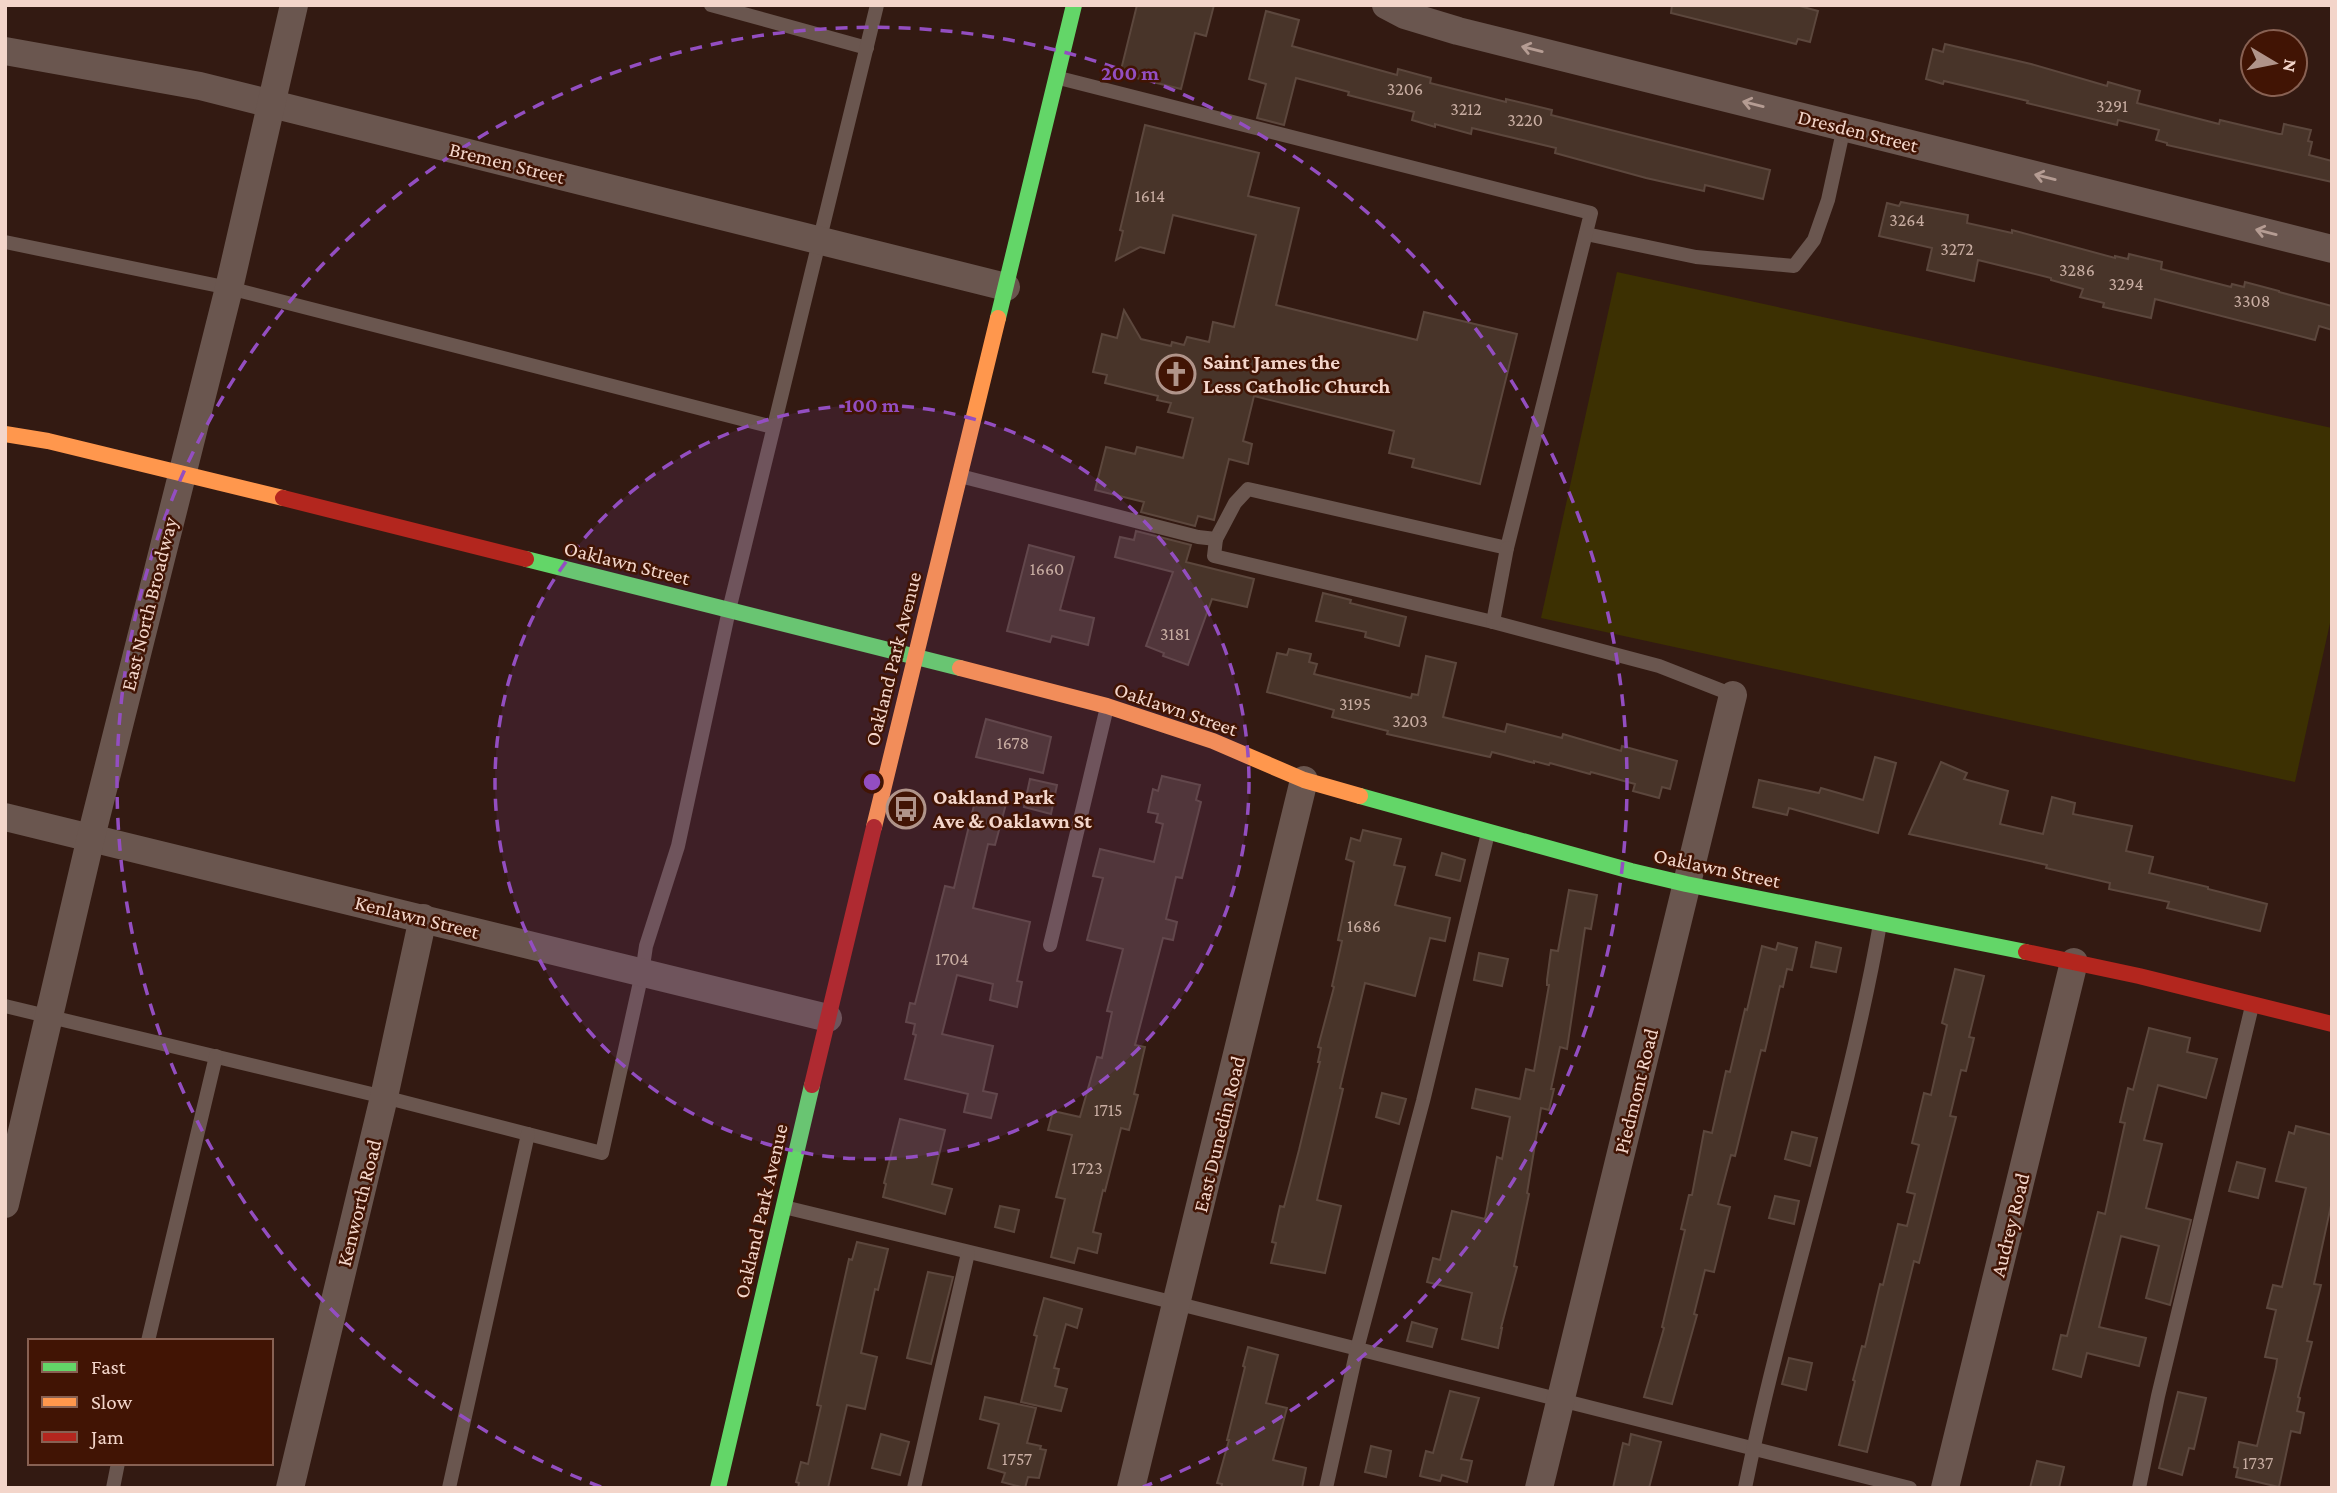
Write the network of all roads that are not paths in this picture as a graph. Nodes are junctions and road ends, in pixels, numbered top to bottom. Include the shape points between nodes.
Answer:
1 (294, 5) edge
2 (711, 5) edge
3 (877, 5) edge
4 (1074, 5) edge
5 (1386, 5) edge
6 (866, 48) junction
7 (5, 51) edge
8 (1057, 78) junction
9 (270, 104) junction
10 (1844, 127) junction
11 (1586, 234) junction
12 (5, 242) edge
13 (817, 242) junction
14 (2332, 249) edge
15 (1006, 287) junction
16 (229, 288) junction
17 (773, 427) junction
18 (5, 434) edge
19 (181, 473) junction
20 (959, 475) junction
21 (1216, 539) junction
22 (1507, 548) junction
23 (730, 610) junction
24 (1493, 622) junction
25 (915, 656) junction
26 (1733, 695) joint
27 (1107, 706) junction
28 (1304, 780) junction
29 (5, 817) edge
30 (1488, 832) junction
31 (90, 836) junction
32 (1686, 884) junction
33 (422, 918) junction
34 (1880, 922) junction
35 (1050, 945) dead end
36 (2074, 962) junction
37 (642, 974) junction
38 (2253, 1004) junction
39 (5, 1006) edge
40 (49, 1016) junction
41 (828, 1018) junction
42 (2332, 1024) edge
43 (216, 1056) junction
44 (384, 1097) junction
45 (528, 1134) junction
46 (5, 1204) edge
47 (784, 1207) junction
48 (968, 1252) junction
49 (1177, 1304) junction
50 (148, 1339) edge
51 (1357, 1349) junction
52 (1561, 1400) junction
53 (1752, 1450) junction
54 (118, 1465) edge
55 (113, 1488) edge
56 (290, 1488) edge
57 (449, 1488) edge
58 (718, 1488) edge
59 (914, 1488) edge
60 (1131, 1488) edge
61 (1326, 1488) edge
62 (1539, 1488) edge
63 (1745, 1488) edge
64 (1910, 1488) edge
65 (1945, 1488) edge
66 (2139, 1488) edge

1 - 9 street, East North Broadway
2 - 6 lane
3 - 6 lane
4 - 8 street, Oakland Park Avenue
10 -> 5 street, Dresden Street via 1458,31
6 - 13 lane
7 - 9 street, Bremen Street via 200,86
8 - 11 lane via 1591,212
8 - 15 street, Oakland Park Avenue
9 - 13 street, Bremen Street
9 - 16 street, East North Broadway
10 - 11 lane via 1814,240 1794,266 1696,257
14 -> 10 street, Dresden Street
11 - 22 lane
12 - 16 lane
13 - 15 street, Bremen Street
13 - 17 lane
15 - 20 street, Oakland Park Avenue
16 - 17 lane
16 - 19 street, East North Broadway
17 - 23 lane
18 - 19 street, Oaklawn Street
19 - 23 street, Oaklawn Street
19 - 31 street, East North Broadway
20 - 21 lane
20 - 25 street, Oakland Park Avenue
21 - 22 lane via 1248,489
21 - 24 lane via 1214,556
22 - 24 lane
23 - 25 street, Oaklawn Street
23 - 37 lane via 678,846 646,946
24 - 26 lane via 1659,666
25 - 27 street, Oaklawn Street
25 - 41 street, Oakland Park Avenue
26 - 32 street, Piedmont Road
27 - 28 street, Oaklawn Street via 1213,741
27 - 35 lane
28 - 30 street, Oaklawn Street
28 - 49 street, East Dunedin Road
29 - 31 street, Kenlawn Street
30 - 32 street, Oaklawn Street
30 - 51 lane
31 - 33 street, Kenlawn Street
31 - 40 street, East North Broadway
32 - 34 street, Oaklawn Street
32 - 52 street, Piedmont Road
33 - 37 street, Kenlawn Street
33 - 44 street, Kenworth Road
34 - 36 street, Oaklawn Street
34 - 53 lane via 1866,997
36 - 38 street, Oaklawn Street
36 - 65 street, Audrey Road
37 - 41 street, Kenlawn Street
37 - 45 lane via 602,1153
38 - 42 street, Oaklawn Street
38 - 66 lane
39 - 40 lane
40 - 43 lane
40 - 46 street, East North Broadway
41 - 47 street, Oakland Park Avenue
43 - 44 lane
43 - 50 lane
44 - 45 lane
44 - 56 street, Kenworth Road
45 - 57 lane
47 - 48 lane
47 - 58 street, Oakland Park Avenue
48 - 49 lane
48 - 59 lane
49 - 51 lane
49 - 60 street, East Dunedin Road
51 - 52 lane
51 - 61 lane
52 - 53 lane
52 - 62 street, Piedmont Road
53 - 63 lane
53 - 64 lane
54 - 55 lane

